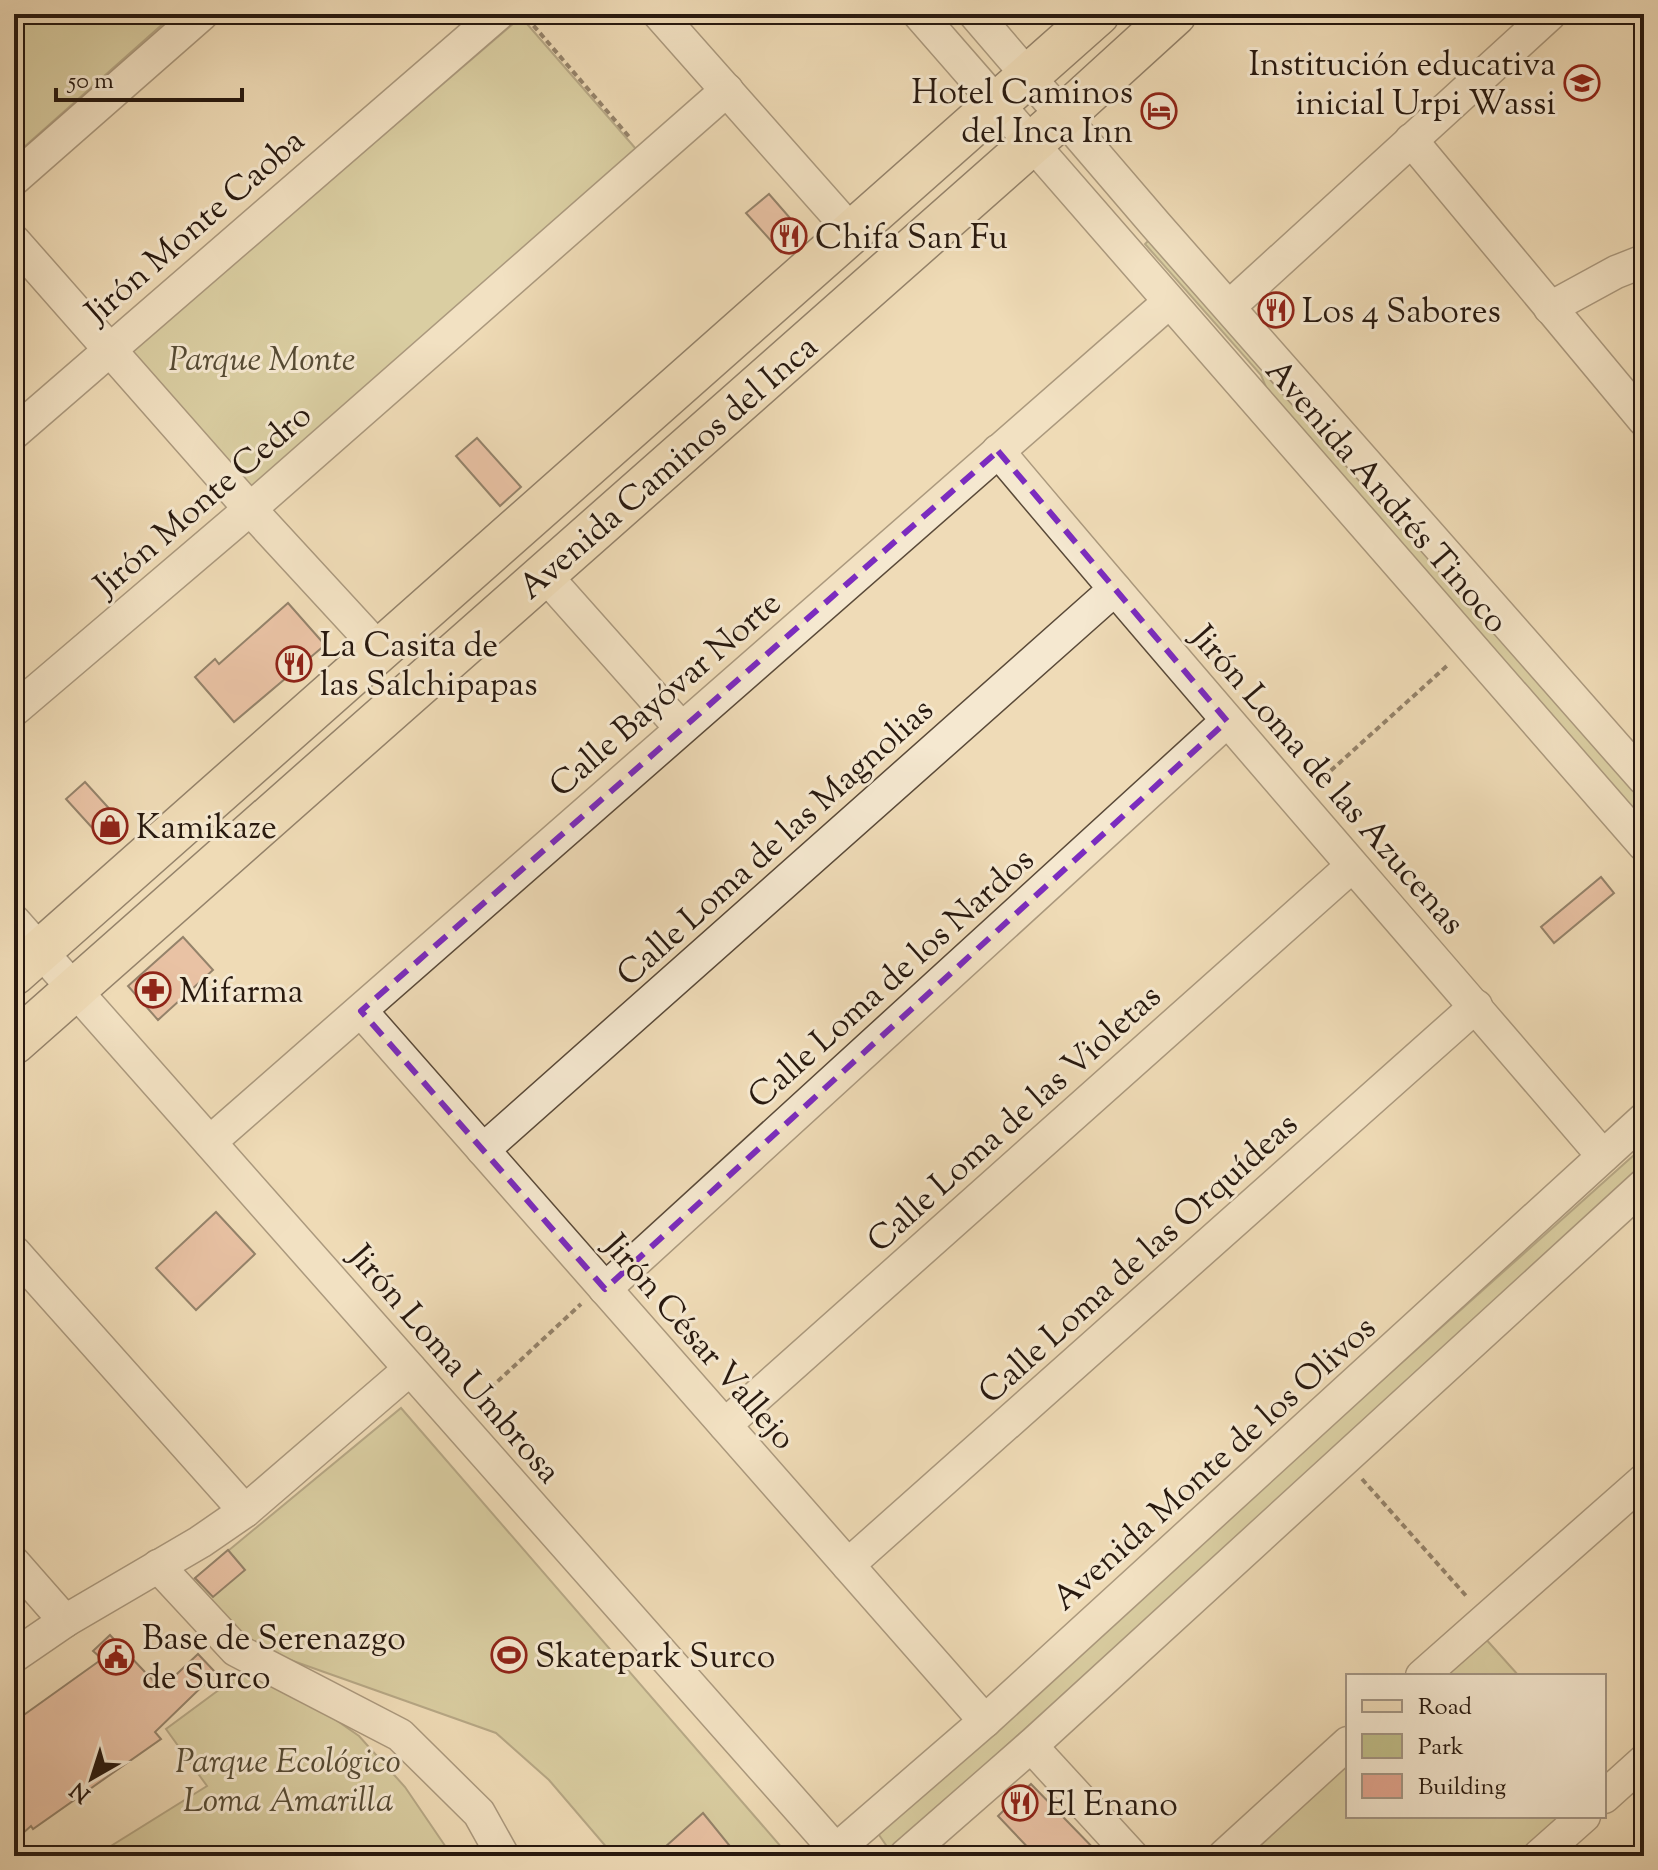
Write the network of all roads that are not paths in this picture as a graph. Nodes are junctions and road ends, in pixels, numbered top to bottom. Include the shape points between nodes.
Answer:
1 (202, 14) edge
2 (498, 14) edge
3 (659, 14) edge
4 (919, 14) edge
5 (975, 14) edge
6 (1098, 14) edge
7 (1175, 14) edge
8 (1550, 14) edge
9 (1028, 76) junction
10 (727, 90) junction
11 (997, 104) junction
12 (1047, 130) junction
13 (1411, 140) junction
14 (14, 179) edge
15 (852, 232) junction
16 (14, 241) edge
17 (1644, 261) edge
18 (1169, 302) junction
19 (1229, 307) junction
20 (1550, 308) junction
21 (108, 349) junction
22 (1644, 420) edge
23 (14, 433) edge
24 (998, 451) junction
25 (250, 509) junction
26 (544, 574) junction
27 (1115, 589) junction
28 (379, 649) junction
29 (14, 710) edge
30 (1227, 721) junction
31 (681, 728) junction
32 (1644, 779) edge
33 (1644, 845) edge
34 (1352, 866) junction
35 (23, 948) edge
36 (75, 990) junction
37 (1476, 1006) junction
38 (361, 1011) junction
39 (14, 1043) edge
40 (1644, 1119) edge
41 (210, 1142) junction
42 (483, 1150) junction
43 (1603, 1156) junction
44 (1644, 1185) edge
45 (14, 1252) edge
46 (598, 1292) junction
47 (410, 1369) junction
48 (725, 1425) junction
49 (1644, 1480) edge
50 (245, 1511) junction
51 (14, 1563) edge
52 (848, 1565) junction
53 (158, 1566) junction
54 (65, 1621) junction
55 (14, 1656) edge
56 (1424, 1674) edge
57 (985, 1721) junction
58 (1346, 1745) edge
59 (1031, 1746) junction
60 (1644, 1761) edge
61 (1606, 1795) edge
62 (1582, 1818) edge
63 (835, 1854) edge
64 (503, 1856) edge
65 (905, 1856) edge
66 (1132, 1856) edge
67 (1224, 1856) edge
68 (1539, 1856) edge

1 - 14 street
2 - 21 street, Jirón Monte Caoba
3 - 10 street
4 - 11 street, Avenida Andrés Tinoco
5 - 9 street, Avenida Andrés Tinoco
6 - 9 main road, Avenida Caminos del Inca
7 - 12 main road, Avenida Caminos del Inca
8 - 13 street
9 - 11 main road, Avenida Caminos del Inca
9 - 12 street, Avenida Andrés Tinoco
10 - 15 street
10 - 25 street, Jirón Monte Cedro
11 - 12 street, Avenida Andrés Tinoco
11 - 15 main road, Avenida Caminos del Inca
12 - 18 street, Avenida Andrés Tinoco
12 - 19 street, Avenida Andrés Tinoco
12 - 26 main road, Avenida Caminos del Inca
13 - 19 street
13 - 20 street
15 - 28 main road, Avenida Caminos del Inca
16 - 21 street
17 - 20 street
18 - 24 street, Calle Bayóvar Norte
18 - 33 street, Avenida Andrés Tinoco
19 - 32 street, Avenida Andrés Tinoco
20 - 22 street
21 - 23 street, Jirón Monte Caoba
21 - 25 street
24 - 27 street, Jirón Loma de las Azucenas
24 - 31 street, Calle Bayóvar Norte
25 - 28 street
25 - 29 street, Jirón Monte Cedro
26 - 31 street
26 - 36 main road, Avenida Caminos del Inca
27 - 30 street, Jirón Loma de las Azucenas
27 - 42 street, Calle Loma de las Magnolias
28 - 35 main road, Avenida Caminos del Inca
30 - 34 street, Jirón Loma de las Azucenas
30 - 46 street, Calle Loma de los Nardos
31 - 38 street, Calle Bayóvar Norte
34 - 37 street, Jirón Loma de las Azucenas
34 - 48 street, Calle Loma de las Violetas
35 - 36 street, Jirón Loma Umbrosa
36 - 39 main road, Avenida Caminos del Inca
36 - 41 street, Jirón Loma Umbrosa
37 - 43 street, Jirón Loma de las Azucenas
37 - 52 street, Calle Loma de las Orquídeas
38 - 41 street, Calle Bayóvar Norte
38 - 42 street, Jirón César Vallejo
40 - 43 street, Avenida Monte de los Olivos
41 - 47 street, Jirón Loma Umbrosa
42 - 46 street, Jirón César Vallejo
43 - 57 street, Avenida Monte de los Olivos
44 - 59 street
45 - 50 street
46 - 48 street, Jirón César Vallejo
47 - 50 street
47 - 63 street, Jirón Loma Umbrosa
48 - 52 street, Jirón César Vallejo
49 - 56 street
50 - 53 street
51 - 54 street
52 - 57 street, Jirón César Vallejo
53 - 54 street
53 - 64 street via 236,1650 400,1735 479,1813
54 - 55 street
57 - 63 street, Avenida Monte de los Olivos
58 - 67 street
59 - 65 street
59 - 66 street
60 - 61 street
62 - 68 street

